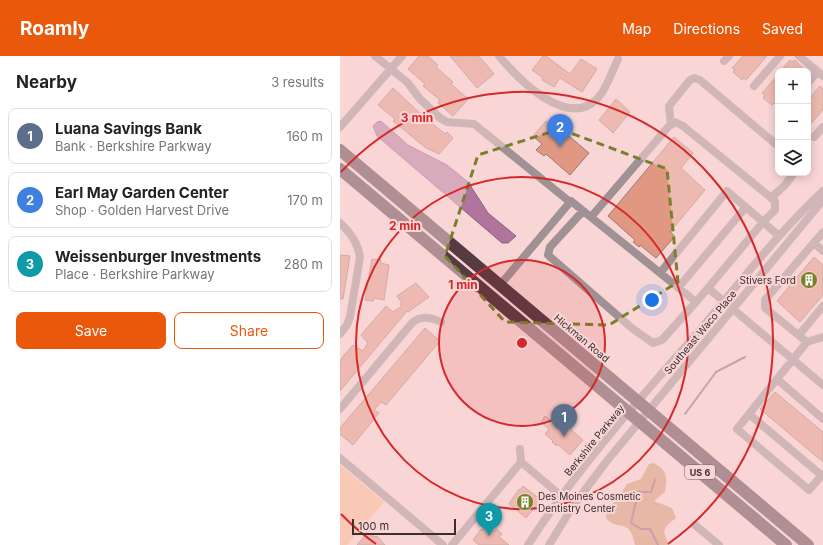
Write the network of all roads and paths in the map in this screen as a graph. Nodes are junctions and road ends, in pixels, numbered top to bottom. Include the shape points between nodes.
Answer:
1 (375, 56) edge
2 (402, 56) edge
3 (500, 56) edge
4 (780, 56) edge
5 (799, 56) edge
6 (618, 59) dead end
7 (392, 69) junction
8 (820, 74) edge
9 (811, 80) edge
10 (754, 86) dead end
11 (671, 125) junction
12 (340, 127) edge
13 (823, 127) edge
14 (814, 137) dead end
15 (775, 143) edge
16 (340, 150) edge
17 (340, 169) edge
18 (792, 176) edge
19 (823, 191) edge
20 (771, 198) junction
21 (823, 200) edge
22 (570, 202) junction
23 (746, 207) junction
24 (584, 211) junction
25 (591, 217) junction
26 (763, 222) junction
27 (340, 223) edge
28 (823, 232) edge
29 (778, 236) junction
30 (814, 243) junction
31 (823, 251) edge
32 (660, 273) junction
33 (500, 284) junction
34 (678, 288) junction
35 (708, 288) junction
36 (696, 302) junction
37 (724, 302) junction
38 (823, 306) edge
39 (732, 309) junction
40 (441, 322) dead end
41 (340, 334) edge
42 (799, 335) junction
43 (823, 337) edge
44 (807, 342) junction
45 (793, 360) junction
46 (777, 380) junction
47 (823, 385) edge
48 (634, 407) junction
49 (340, 409) edge
50 (648, 410) junction
51 (749, 414) junction
52 (823, 419) edge
53 (640, 422) junction
54 (520, 449) dead end
55 (340, 458) edge
56 (521, 462) junction
57 (822, 475) edge
58 (723, 492) junction
59 (561, 495) junction
60 (573, 506) junction
61 (695, 525) dead end
62 (443, 545) edge
63 (452, 545) edge
64 (528, 545) edge
65 (549, 545) edge
66 (719, 545) edge
67 (786, 545) edge
68 (793, 545) edge
69 (808, 545) edge

1 - 7 street
2 - 7 street
3 - 6 street via 518,75 549,100 574,109 588,106 600,96
4 - 10 street
5 - 8 street
7 - 12 street
7 - 22 street via 440,118 447,122 474,124
8 - 9 street
11 - 15 street via 669,106 694,78 700,80
11 - 20 street via 675,122 683,126
11 - 25 street
13 - 14 street
16 - 33 highway, Hickman Road / US 6
17 - 48 highway, Hickman Road / US 6
18 - 20 street
19 - 29 street, Southeast Waco Place
20 - 26 street via 775,201 775,210
21 - 39 street, Southeast Waco Place
22 - 24 street
22 - 33 street
23 - 26 street
23 - 32 street via 727,191
23 - 34 street
24 - 25 street
24 - 36 street via 550,247 548,255 633,329 656,343 662,340
25 - 32 street
26 - 29 street
26 - 35 street
27 - 41 street via 352,235 360,257 350,317
28 - 30 street
29 - 37 street, Southeast Waco Place
30 - 31 street
30 - 42 street via 765,300 765,308
32 - 34 street
33 - 48 highway, Hickman Road / US 6
34 - 36 street
35 - 36 street
35 - 37 street
37 - 39 street
37 - 48 street, Southeast Waco Place
38 - 42 street
39 - 45 street
39 - 50 street, Southeast Waco Place
40 - 49 street via 432,318 421,318 412,323
42 - 44 street
43 - 44 street
44 - 45 street
45 - 46 street
45 - 47 street
46 - 51 street
46 - 52 street
48 - 50 highway, Hickman Road / US 6
48 - 53 highway, Hickman Road / US 6
48 - 59 street, Berkshire Parkway
50 - 53 street, Southeast Waco Place
50 - 69 highway, Hickman Road / US 6
51 - 57 street
51 - 57 street via 737,429 809,490
53 - 58 highway, Hickman Road / US 6
53 - 60 street
54 - 56 street
55 - 62 street
56 - 59 street
56 - 63 street
58 - 67 highway, Hickman Road / US 6
58 - 68 highway via 727,490
59 - 60 street
59 - 64 street, Berkshire Parkway
60 - 65 street
61 - 66 street

